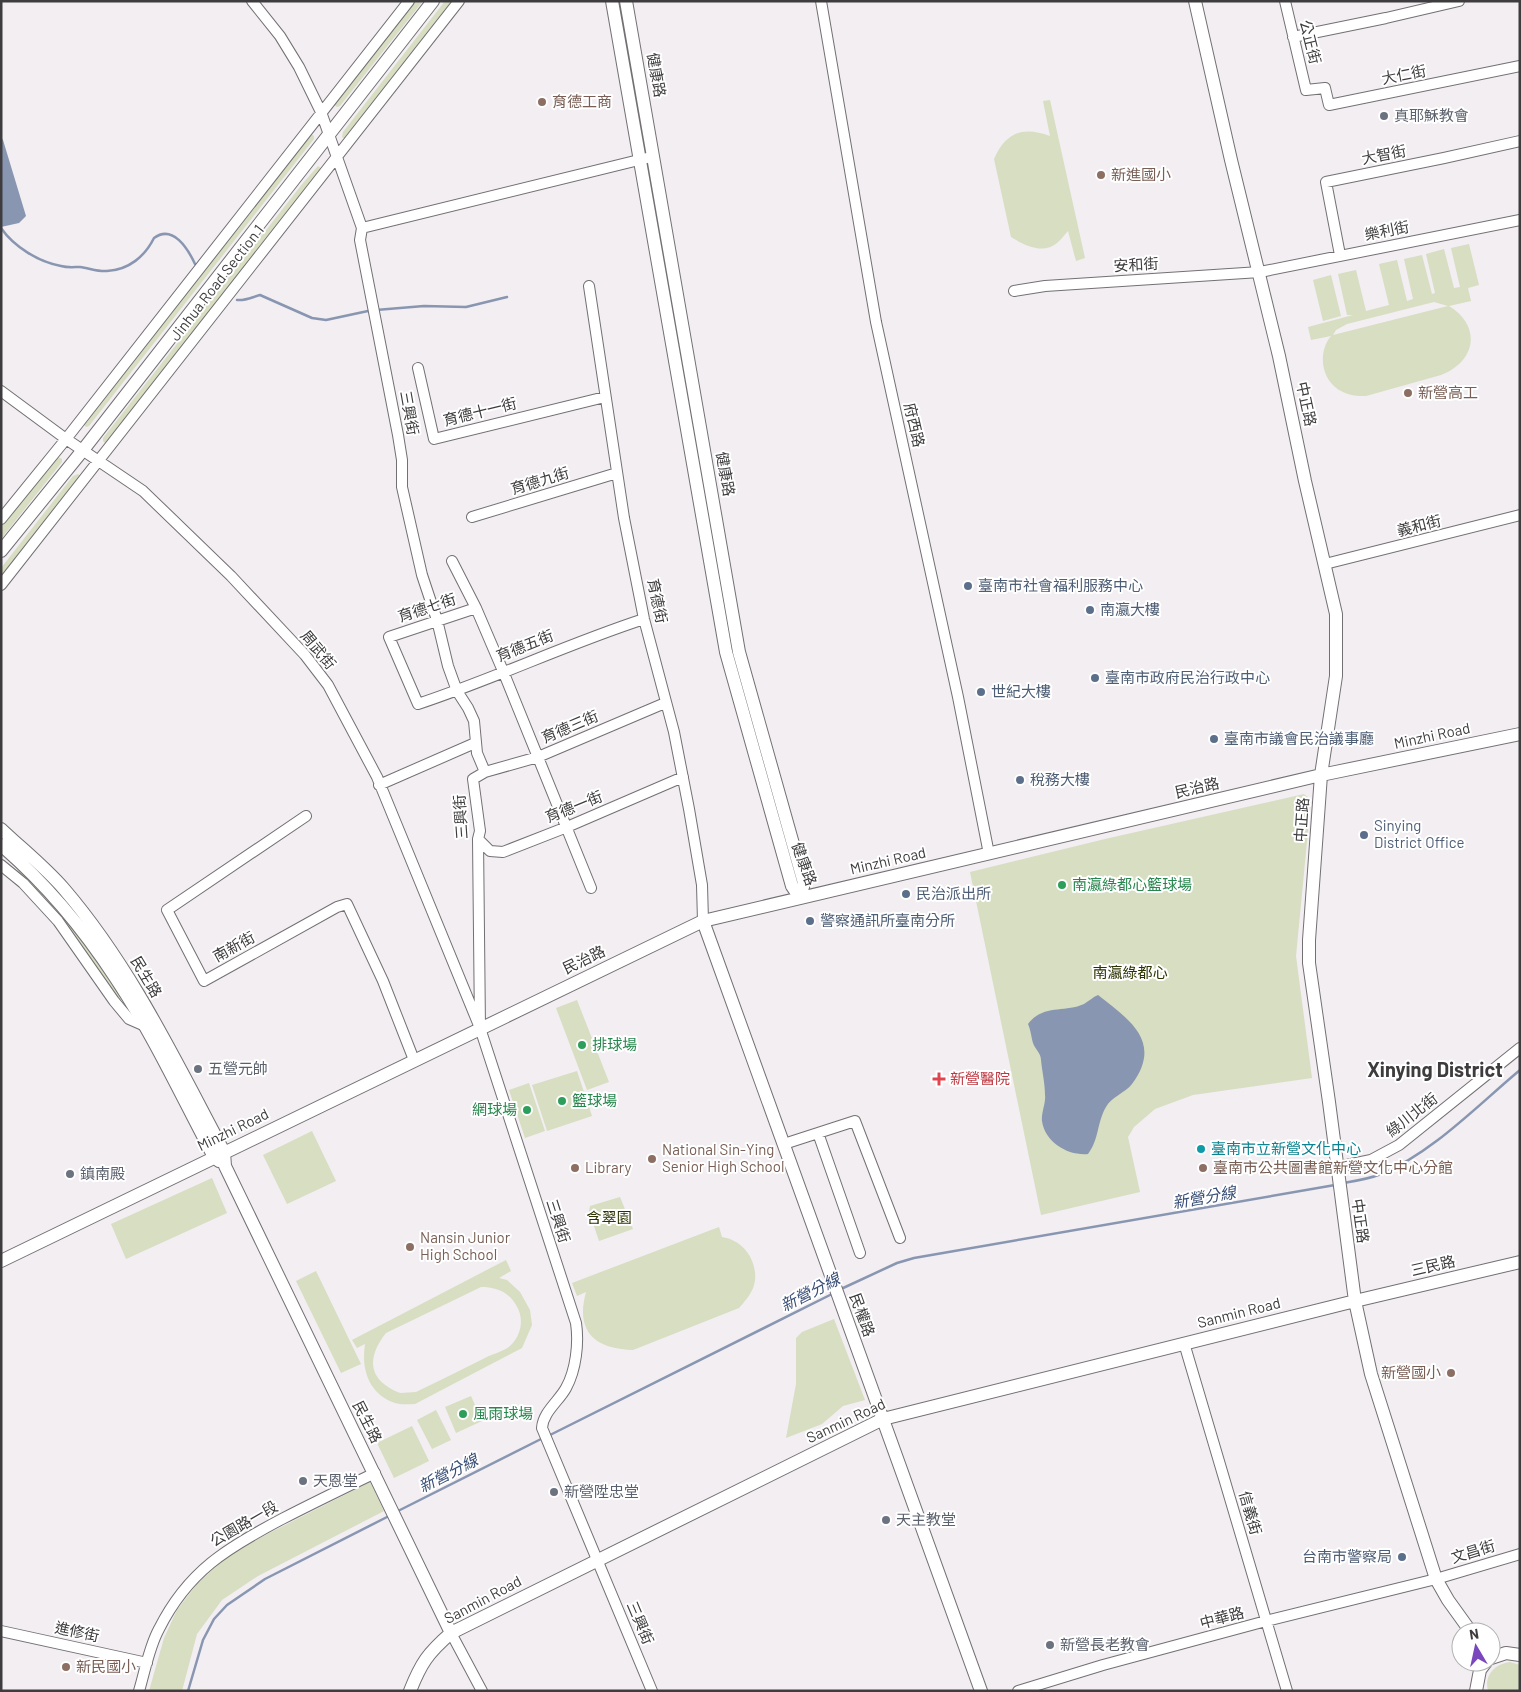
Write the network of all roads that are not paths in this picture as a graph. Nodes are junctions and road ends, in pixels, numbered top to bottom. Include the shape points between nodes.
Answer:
1 (252, 1) edge
2 (409, 1) edge
3 (433, 1) edge
4 (459, 1) edge
5 (612, 1) edge
6 (626, 1) edge
7 (821, 1) edge
8 (1195, 1) edge
9 (1285, 1) edge
10 (1459, 1) edge
11 (1293, 36) junction
12 (1520, 66) edge
13 (1306, 90) joint
14 (321, 112) junction
15 (328, 136) junction
16 (1520, 140) edge
17 (653, 156) junction
18 (337, 158) junction
19 (639, 159) junction
20 (1520, 220) edge
21 (362, 228) junction
22 (1340, 255) junction
23 (1260, 272) junction
24 (589, 286) dead end
25 (1014, 291) dead end
26 (418, 368) dead end
27 (1, 391) edge
28 (605, 397) junction
29 (66, 440) junction
30 (83, 450) junction
31 (99, 462) junction
32 (616, 473) junction
33 (1520, 515) edge
34 (472, 517) dead end
35 (1, 519) edge
36 (1, 551) edge
37 (452, 561) dead end
38 (1325, 564) junction
39 (1, 585) edge
40 (476, 608) junction
41 (732, 610) junction
42 (719, 612) junction
43 (644, 619) junction
44 (437, 620) junction
45 (503, 671) junction
46 (457, 691) junction
47 (665, 703) junction
48 (418, 704) joint
49 (1520, 734) edge
50 (476, 744) junction
51 (538, 756) junction
52 (485, 772) junction
53 (1321, 775) junction
54 (683, 777) junction
55 (379, 785) junction
56 (306, 816) dead end
57 (567, 827) junction
58 (1, 829) edge
59 (478, 839) junction
60 (1, 845) edge
61 (989, 854) junction
62 (1, 865) edge
63 (591, 888) dead end
64 (800, 898) junction
65 (703, 921) junction
66 (145, 1026) junction
67 (480, 1028) junction
68 (1520, 1048) edge
69 (414, 1060) junction
70 (818, 1133) junction
71 (784, 1144) junction
72 (219, 1155) junction
73 (1337, 1169) junction
74 (900, 1238) dead end
75 (860, 1253) dead end
76 (1, 1261) edge
77 (1520, 1262) edge
78 (1355, 1301) junction
79 (1184, 1343) junction
80 (883, 1419) junction
81 (375, 1474) junction
82 (1520, 1554) edge
83 (597, 1560) junction
84 (1436, 1579) junction
85 (1266, 1621) junction
86 (1464, 1622) edge
87 (1, 1632) edge
88 (452, 1633) junction
89 (1501, 1655) edge
90 (1520, 1655) edge
91 (147, 1663) junction
92 (1480, 1672) edge
93 (139, 1691) edge
94 (410, 1691) edge
95 (482, 1691) edge
96 (652, 1691) edge
97 (981, 1691) edge
98 (1018, 1691) edge
99 (1287, 1691) edge
100 (1476, 1691) edge

1 - 14 street, 三興街 via 280,36
2 - 14 street, Jinhua Road Section 1
3 - 15 street, Jinhua Road Section 1
4 - 18 street, Jinhua Road Section 1
5 - 19 street, 健康路
6 - 17 street, 健康路
7 - 61 street, 府西路 via 876,322
8 - 23 street, 中正路
9 - 11 street, 公正街
10 - 11 street
11 - 13 street, 公正街
12 - 13 street, 大仁街 via 1330,105 1325,88
14 - 15 street, 三興街
14 - 29 street, Jinhua Road Section 1
15 - 18 street, 三興街
15 - 30 street, Jinhua Road Section 1
16 - 22 street, 大智街 via 1326,182
17 - 19 street
17 - 41 street, 健康路
18 - 21 street, 三興街
18 - 31 street, Jinhua Road Section 1
19 - 21 street
19 - 42 street, 健康路
20 - 22 street, 樂利街
21 - 44 street, 三興街 via 360,240 402,460 402,487 422,575
22 - 23 street, 樂利街
23 - 25 street, 安和街 via 1045,286
23 - 38 street, 中正路
24 - 28 street, 育德街
26 - 28 street, 育德十一街 via 434,439
27 - 29 street, 周武街
28 - 32 street, 育德街
29 - 30 street, 周武街
29 - 35 street, Jinhua Road Section 1
30 - 31 street, 周武街
30 - 36 street, Jinhua Road Section 1
31 - 39 street, Jinhua Road Section 1
31 - 55 street, 周武街 via 143,492 231,576 305,655 328,685
32 - 34 street, 育德九街
32 - 43 street, 育德街
33 - 38 street, 義和街
37 - 40 street
38 - 53 street, 中正路 via 1336,614 1336,676
40 - 44 street, 育德七街
40 - 45 street
41 - 42 street
41 - 64 street, 健康路 via 739,652 804,883
42 - 64 street, 健康路 via 726,652 766,799 792,886
43 - 45 street, 育德五街
43 - 47 street, 育德街
44 - 46 street, 三興街
44 - 48 street, 育德七街 via 389,637
45 - 46 street, 育德五街
45 - 51 street
46 - 48 street, 育德五街
46 - 50 street, 三興街 via 474,721
47 - 51 street, 育德三街
47 - 54 street, 育德街
49 - 53 street, Minzhi Road
50 - 52 street, 三興街
50 - 55 street
51 - 52 street, 育德三街
51 - 57 street
52 - 59 street, 三興街 via 473,779 480,831
53 - 61 street, 民治路
53 - 73 street, 中正路 via 1308,963
54 - 57 street, 育德一街
54 - 65 street, 育德街 via 702,885
55 - 67 street, 周武街
56 - 69 street, 南新街 via 167,910 204,981 347,904 383,981
57 - 59 street, 育德一街 via 503,852 490,851
57 - 63 street
58 - 72 street, 民生路 via 64,889 93,925 157,1027
59 - 67 street, 三興街
60 - 66 street, 民生路 via 32,873 85,934
61 - 64 street, Minzhi Road
62 - 66 street via 23,883 58,921 129,1019
64 - 65 street, Minzhi Road
65 - 67 street, 民治路
65 - 71 street, 民權路
66 - 72 street, 民生路
67 - 69 street, Minzhi Road
67 - 83 street, 三興街 via 576,1323 577,1341 570,1380 544,1419 542,1428
68 - 73 street, 綠川北街 via 1399,1145 1370,1160
69 - 72 street, Minzhi Road
70 - 71 street
70 - 74 street via 855,1121
70 - 75 street
71 - 80 street, 民權路
72 - 76 street, Minzhi Road
72 - 81 street, 民生路
73 - 78 street, 中正路
77 - 78 street, 三民路
78 - 79 street, Sanmin Road
78 - 84 street, 中正路 via 1374,1382
79 - 80 street, Sanmin Road
79 - 85 street, 信義街
80 - 83 street, Sanmin Road
80 - 97 street, 民權路
81 - 88 street, 民生路
81 - 91 street, 公園路一段 via 325,1497 214,1558 191,1580 173,1604 158,1630
82 - 84 street, 文昌街
83 - 88 street, Sanmin Road
83 - 96 street, 三興街
84 - 85 street, 中華路
84 - 86 street, 中正路
85 - 98 street, 中華路
85 - 99 street, 信義街
87 - 91 street, 進修街
88 - 94 street, Sanmin Road via 426,1657
88 - 95 street, 民生路
89 - 90 street
91 - 93 street, 公園路一段
92 - 100 street

